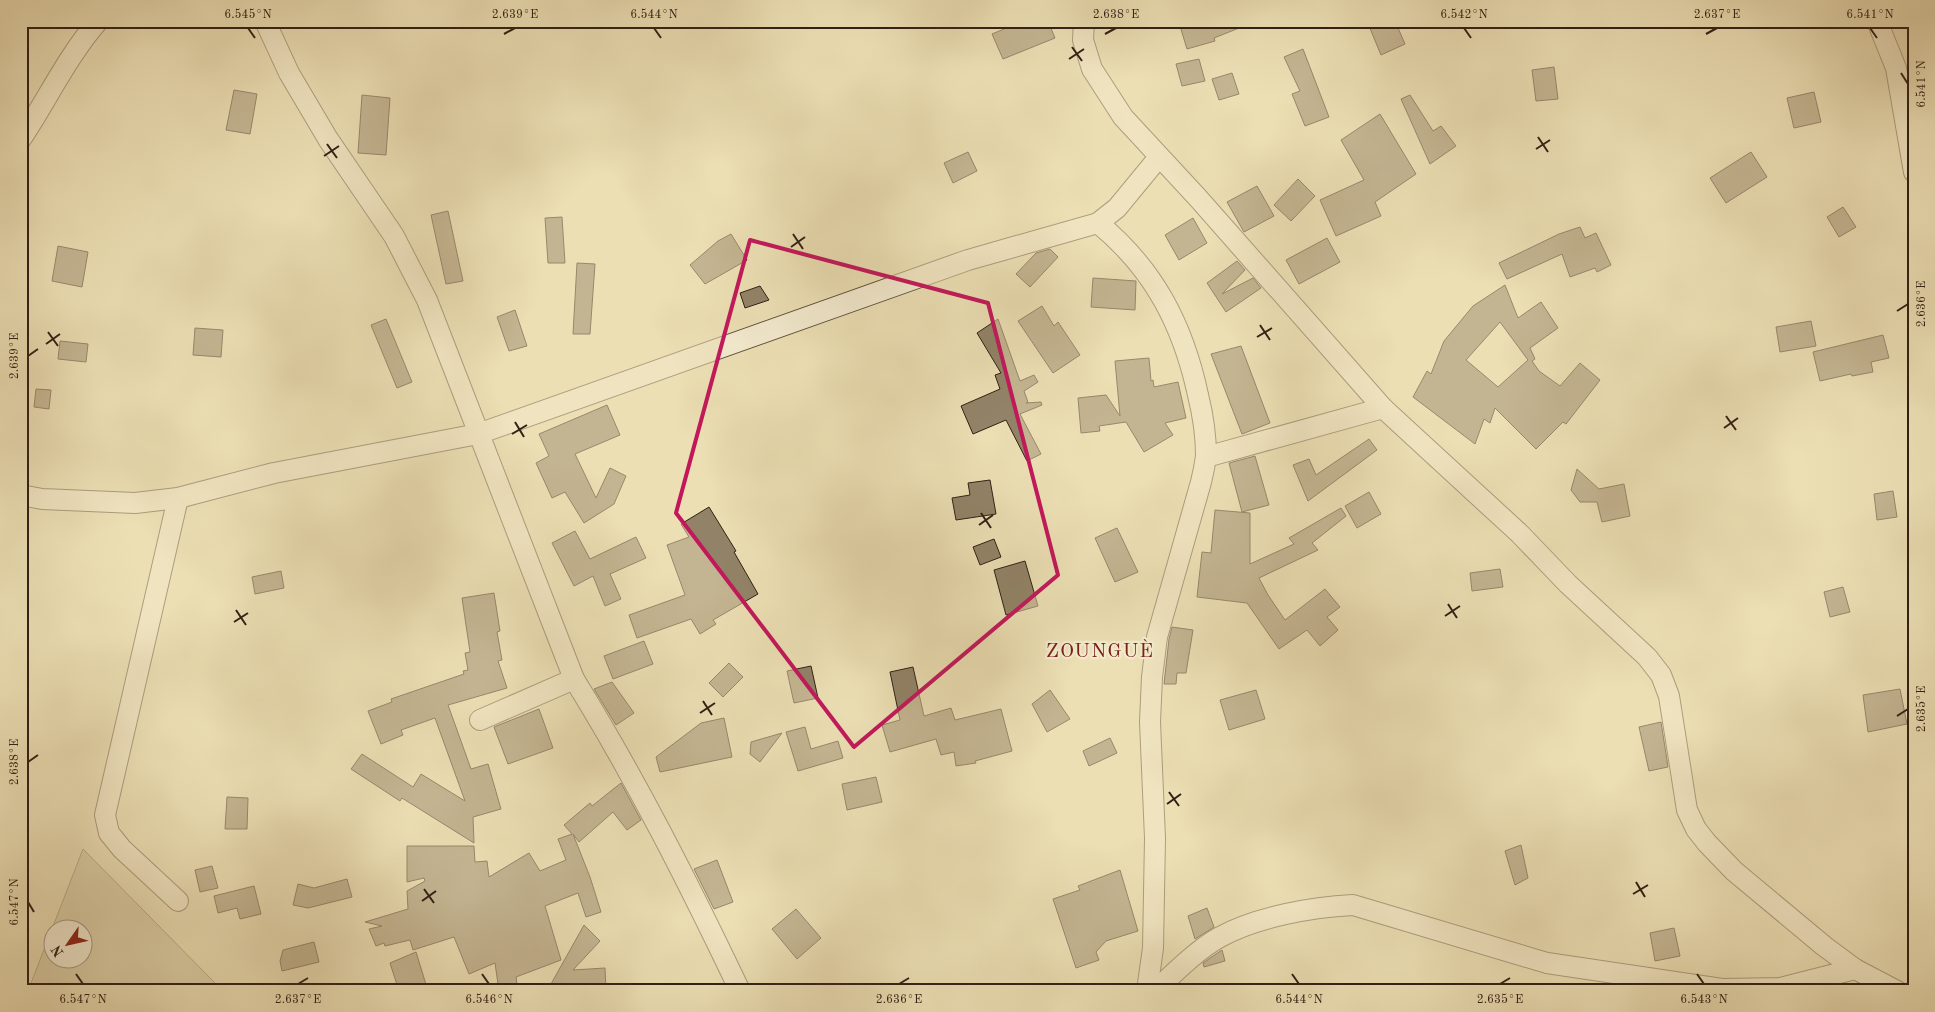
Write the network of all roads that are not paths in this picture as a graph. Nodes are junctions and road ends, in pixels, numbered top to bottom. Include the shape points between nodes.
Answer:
1 (98, 21) edge
2 (265, 21) edge
3 (1084, 21) edge
4 (1876, 21) edge
5 (21, 139) edge
6 (1159, 158) junction
7 (1914, 172) edge
8 (1098, 223) junction
9 (1383, 408) junction
10 (478, 434) junction
11 (1206, 457) junction
12 (21, 496) edge
13 (178, 498) junction
14 (574, 679) junction
15 (480, 720) dead end
16 (178, 901) dead end
17 (1855, 969) junction
18 (740, 991) edge
19 (1147, 991) edge
20 (1155, 991) edge
21 (1897, 991) edge

1 - 5 street via 72,56
2 - 10 street via 289,73 328,139 394,236 427,300
3 - 6 street via 1083,40 1092,69 1123,117
4 - 7 street via 1896,68
6 - 8 street via 1116,208
6 - 9 street
8 - 10 street via 968,260
8 - 11 street via 1146,274 1181,334 1204,424
9 - 11 street
9 - 17 street via 1520,534 1647,658 1661,675 1669,696 1687,810 1696,829 1734,872
10 - 13 street via 274,473
10 - 14 street
11 - 19 street via 1157,637 1152,678 1150,722 1156,838 1153,948
12 - 13 street via 135,503
13 - 16 street via 105,815 109,833 122,849
14 - 15 street
14 - 18 street via 608,734 684,874
17 - 20 street via 1780,988 1722,989 1547,963 1353,905 1324,906 1264,920 1219,937
17 - 21 street

